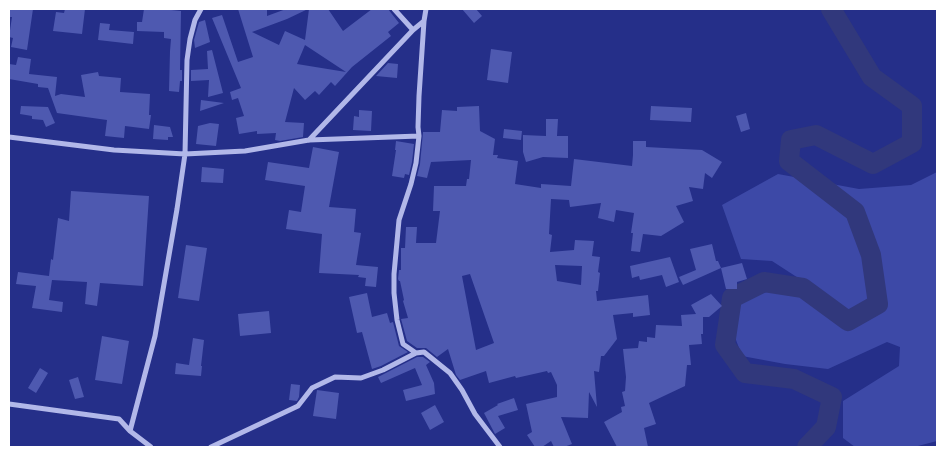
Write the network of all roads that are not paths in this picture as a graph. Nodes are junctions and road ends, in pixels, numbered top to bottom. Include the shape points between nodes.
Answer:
1 (201, 9) edge
2 (394, 9) edge
3 (426, 9) edge
4 (424, 21) junction
5 (413, 30) junction
6 (419, 136) junction
7 (9, 137) edge
8 (309, 140) junction
9 (185, 154) junction
10 (416, 353) junction
11 (9, 404) edge
12 (130, 431) junction
13 (151, 447) edge
14 (211, 447) edge
15 (500, 447) edge

1 - 9 street via 190,39
2 - 5 street
3 - 4 street
4 - 5 street
4 - 6 street
5 - 8 street
6 - 8 street
6 - 10 street via 416,163 399,220 394,274 397,320 403,344
7 - 9 street via 114,150
8 - 9 street via 245,151
9 - 12 street via 155,336
10 - 14 street via 361,378 335,377 312,388 298,406
10 - 15 street via 424,352 450,373
11 - 12 street via 119,419
12 - 13 street

